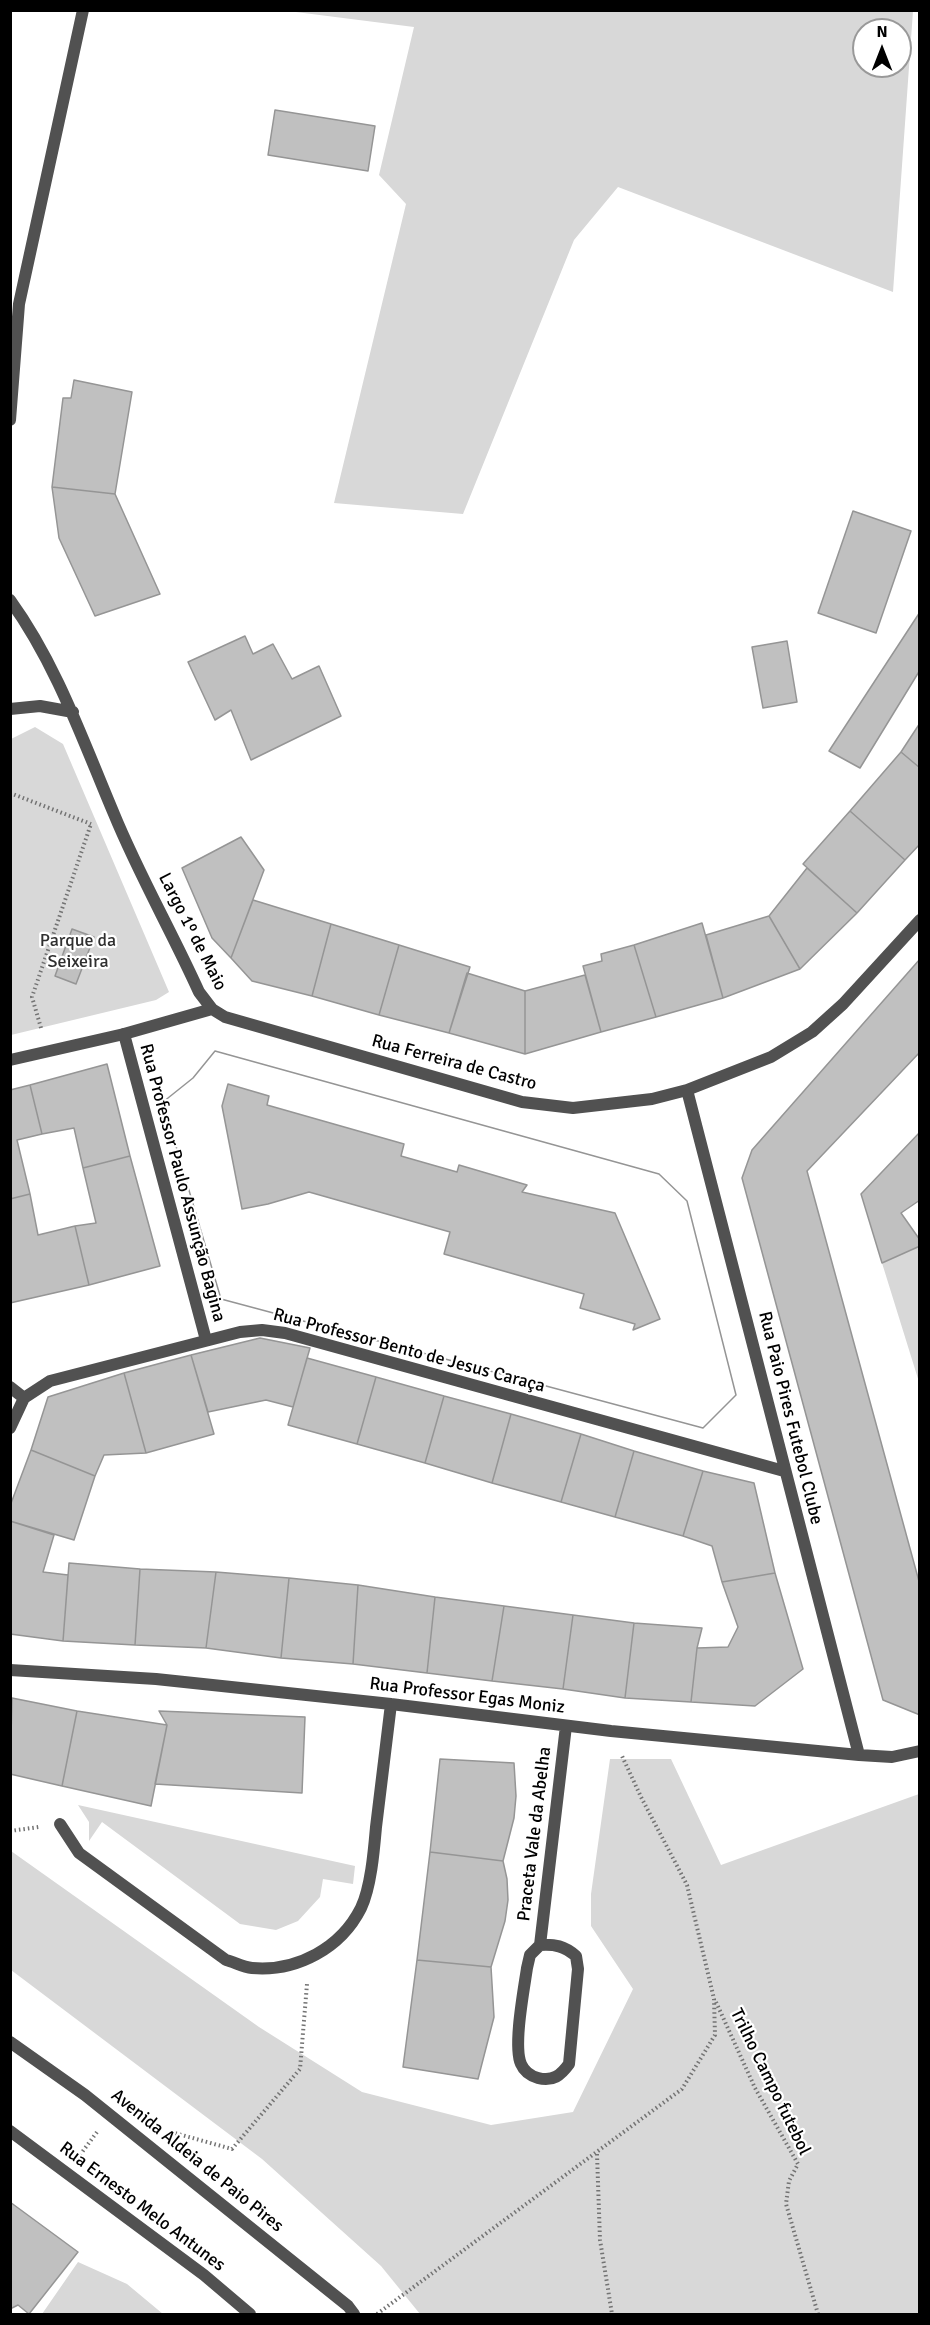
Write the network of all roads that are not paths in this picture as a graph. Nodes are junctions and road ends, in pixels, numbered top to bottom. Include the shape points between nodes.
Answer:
1 (83, 10) edge
2 (10, 420) edge
3 (10, 600) edge
4 (10, 709) edge
5 (73, 712) junction
6 (920, 920) edge
7 (212, 1010) junction
8 (124, 1034) junction
9 (10, 1060) edge
10 (687, 1090) junction
11 (206, 1340) junction
12 (10, 1387) edge
13 (24, 1398) junction
14 (10, 1428) edge
15 (784, 1471) junction
16 (10, 1670) edge
17 (390, 1704) junction
18 (566, 1726) junction
19 (920, 1751) edge
20 (859, 1755) junction
21 (60, 1824) dead end
22 (540, 1946) junction
23 (10, 2042) edge
24 (10, 2132) edge
25 (250, 2314) edge
26 (354, 2314) edge

1 - 2 street via 19,304
3 - 5 street, Largo 1º de Maio
4 - 5 street via 40,706
5 - 7 street, Largo 1º de Maio via 115,817 199,992
6 - 10 street, Rua Ferreira de Castro via 812,1032 771,1057
7 - 8 street, Largo 1º de Maio
7 - 10 street, Rua Ferreira de Castro via 244,1024 522,1102 573,1108
8 - 9 street, Largo 1º de Maio
8 - 11 street, Rua Professor Paulo Assunção Bagina
10 - 15 street, Rua Paio Pires Futebol Clube
11 - 13 street, Rua Professor Bento de Jesus Caraça via 50,1381
11 - 15 street, Rua Professor Bento de Jesus Caraça via 262,1330 285,1333
12 - 13 street
13 - 14 street
15 - 20 street, Rua Paio Pires Futebol Clube
16 - 17 street, Rua Professor Egas Moniz via 156,1679
17 - 18 street, Rua Professor Egas Moniz
17 - 21 street via 373,1859 362,1906 345,1932 309,1959 251,1968 226,1960 79,1853
18 - 20 street, Rua Professor Egas Moniz
18 - 22 street, Praceta Vale da Abelha
19 - 20 street, Rua Professor Egas Moniz via 892,1757
22 - 22 street, Praceta Vale da Abelha via 530,1955 527,1968 518,2048 521,2065 531,2076 545,2080 560,2076 569,2064 578,1969 576,1956 566,1948 554,1944
23 - 26 street, Avenida Aldeia de Paio Pires via 110,2115
24 - 25 street, Rua Ernesto Melo Antunes via 204,2275

